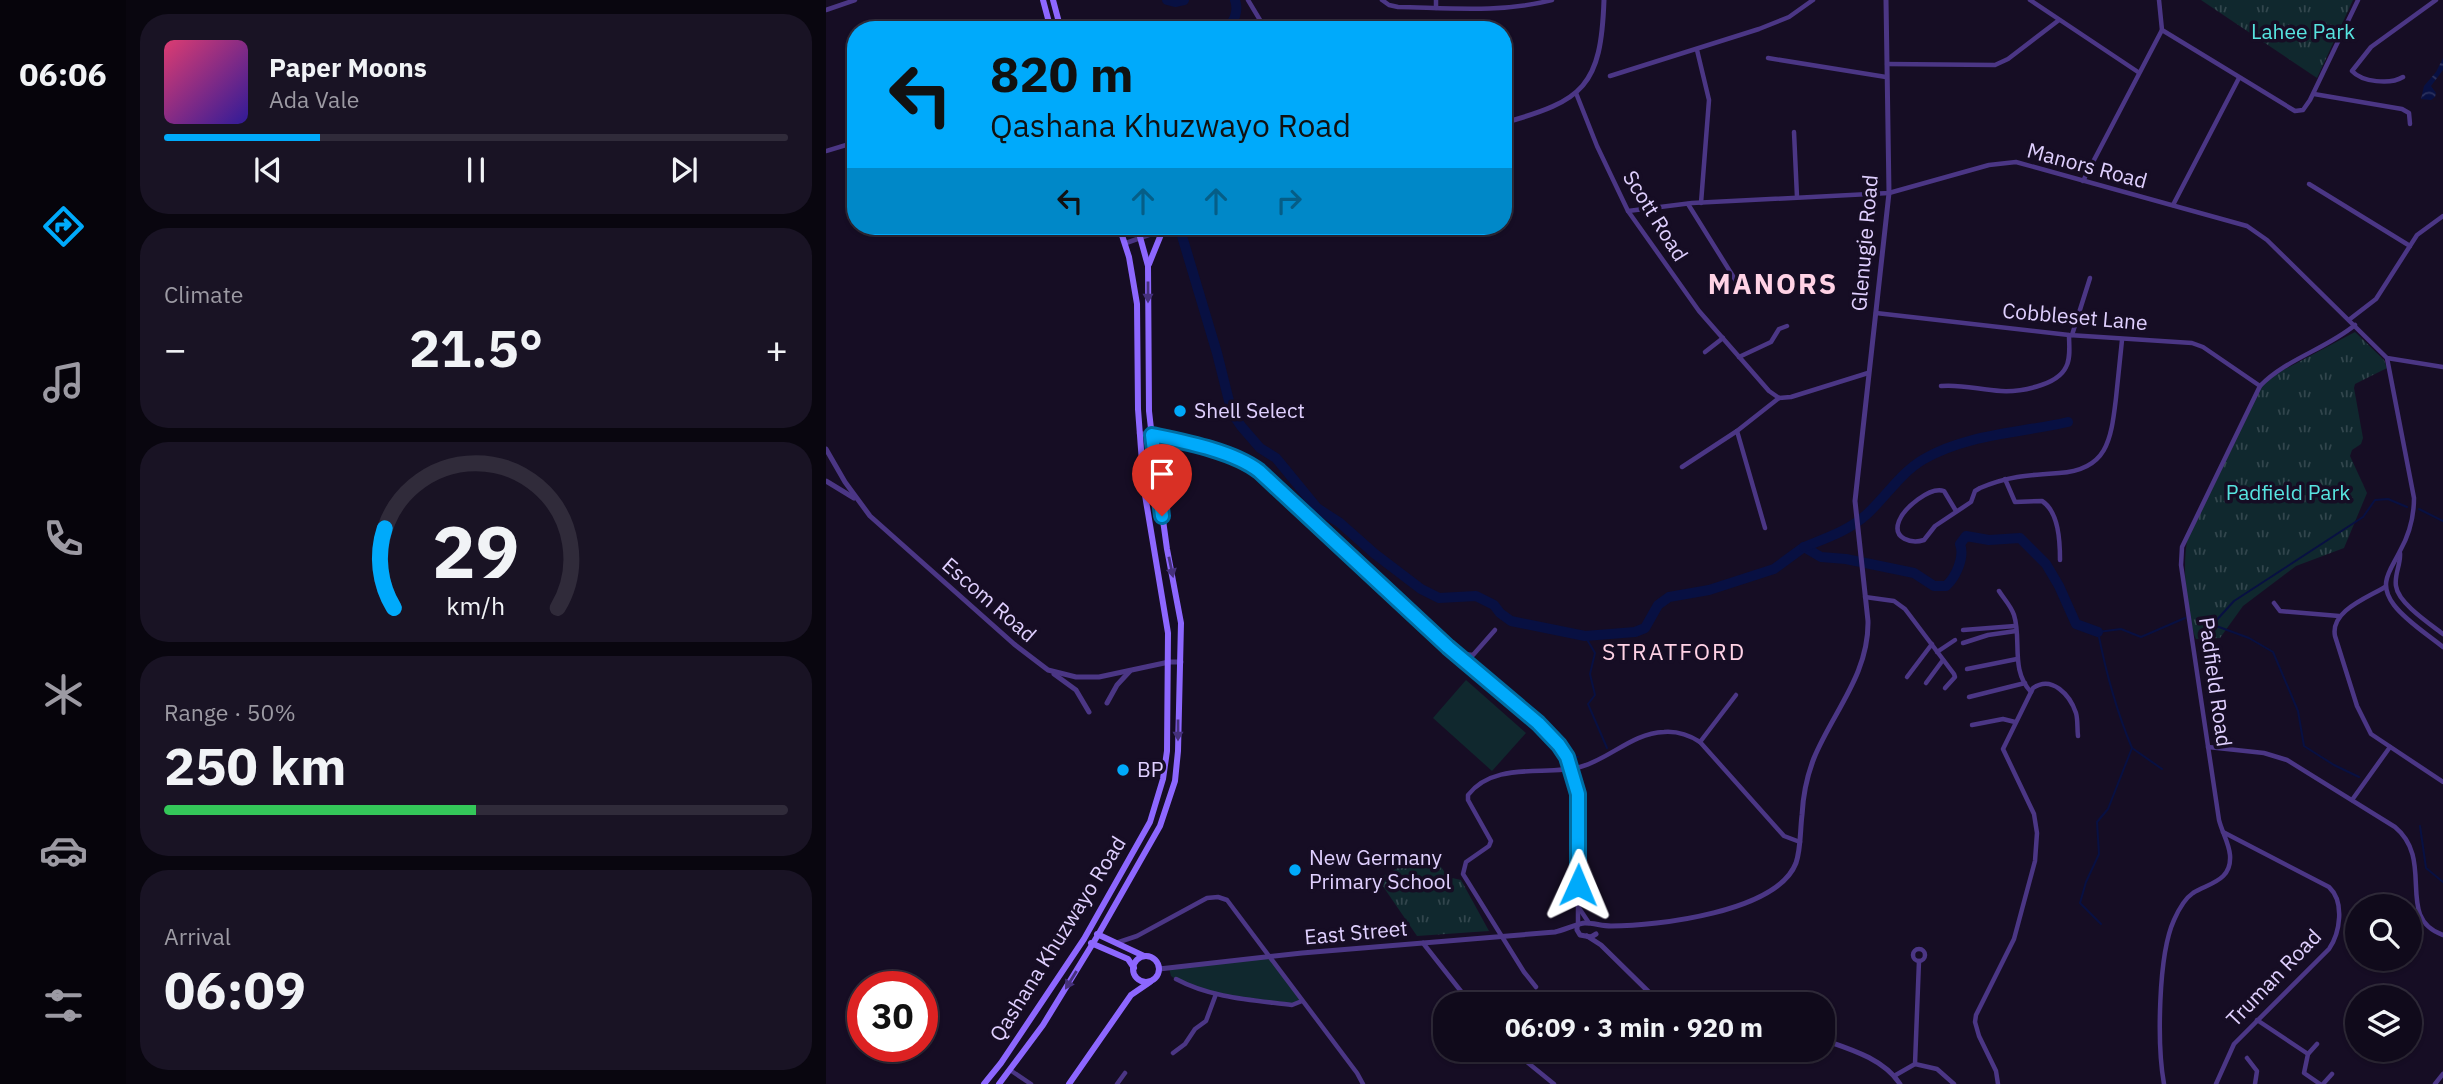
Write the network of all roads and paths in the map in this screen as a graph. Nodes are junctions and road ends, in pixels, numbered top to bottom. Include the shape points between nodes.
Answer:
1 (855, 0) edge
2 (1043, 0) edge
3 (1053, 0) edge
4 (1248, 0) edge
5 (1382, 0) edge
6 (1436, 0) edge
7 (1552, 0) edge
8 (1604, 0) edge
9 (1813, 0) edge
10 (1886, 0) edge
11 (2030, 0) edge
12 (2159, 0) edge
13 (2358, 0) edge
14 (2436, 0) edge
15 (1436, 8) junction
16 (826, 10) edge
17 (2059, 20) junction
18 (1049, 21) edge
19 (1059, 21) edge
20 (1261, 21) edge
21 (2162, 30) junction
22 (1697, 50) junction
23 (1768, 58) dead end
24 (1886, 64) junction
25 (2138, 72) junction
26 (1610, 76) dead end
27 (1886, 77) junction
28 (2403, 77) dead end
29 (2239, 78) junction
30 (1576, 93) junction
31 (2314, 94) junction
32 (1512, 120) edge
33 (2410, 124) dead end
34 (1794, 132) dead end
35 (847, 145) edge
36 (826, 151) edge
37 (2082, 181) junction
38 (2309, 184) dead end
39 (1889, 193) junction
40 (1797, 197) junction
41 (1701, 203) junction
42 (1688, 204) junction
43 (2173, 205) junction
44 (1628, 211) junction
45 (2443, 216) edge
46 (1122, 235) edge
47 (1140, 235) edge
48 (1153, 235) edge
49 (1161, 235) edge
50 (1142, 239) junction
51 (1126, 243) junction
52 (2410, 246) junction
53 (1148, 266) junction
54 (2091, 278) dead end
55 (1736, 281) dead end
56 (1875, 313) junction
57 (2350, 319) junction
58 (2354, 325) junction
59 (1787, 326) dead end
60 (2071, 335) junction
61 (1723, 338) junction
62 (2122, 340) junction
63 (1705, 352) dead end
64 (1739, 357) junction
65 (2387, 358) junction
66 (2443, 367) edge
67 (1868, 373) junction
68 (1941, 386) dead end
69 (2260, 386) junction
70 (1779, 398) junction
71 (1737, 431) junction
72 (1139, 433) junction
73 (1152, 435) junction
74 (826, 450) edge
75 (1682, 467) dead end
76 (2005, 479) junction
77 (826, 481) edge
78 (857, 500) junction
79 (1956, 511) junction
80 (1766, 527) dead end
81 (2400, 552) junction
82 (2060, 560) dead end
83 (2385, 587) junction
84 (1999, 591) dead end
85 (1865, 597) junction
86 (2274, 603) dead end
87 (2340, 616) junction
88 (2016, 629) junction
89 (1495, 630) dead end
90 (1962, 630) dead end
91 (2443, 634) edge
92 (1955, 640) dead end
93 (1963, 643) dead end
94 (1932, 644) junction
95 (2443, 647) edge
96 (1937, 652) junction
97 (1456, 653) junction
98 (2017, 659) junction
99 (1944, 660) junction
100 (1169, 662) junction
101 (1181, 662) junction
102 (1967, 669) dead end
103 (1048, 670) junction
104 (1130, 671) junction
105 (1907, 677) dead end
106 (1926, 683) dead end
107 (2025, 683) junction
108 (1945, 688) dead end
109 (2031, 692) junction
110 (1736, 695) dead end
111 (1969, 697) dead end
112 (1107, 703) dead end
113 (1089, 712) dead end
114 (2015, 722) junction
115 (1972, 724) dead end
116 (2078, 736) dead end
117 (1700, 742) junction
118 (2208, 747) junction
119 (2390, 747) junction
120 (1571, 768) junction
121 (2443, 782) edge
122 (2352, 800) junction
123 (2223, 832) junction
124 (1800, 842) junction
125 (1578, 904) junction
126 (1589, 923) junction
127 (1578, 926) junction
128 (1089, 930) junction
129 (1596, 931) junction
130 (1555, 932) junction
131 (1098, 934) junction
132 (1579, 934) junction
133 (1587, 936) junction
134 (1501, 937) junction
135 (2443, 937) edge
136 (1084, 939) junction
137 (1093, 943) junction
138 (1116, 943) junction
139 (1423, 943) junction
140 (1601, 945) junction
141 (1145, 957) junction
142 (1270, 957) junction
143 (1919, 961) dead end
144 (1134, 968) junction
145 (1159, 969) junction
146 (1135, 976) junction
147 (1176, 979) dead end
148 (1150, 982) junction
149 (1536, 987) dead end
150 (1462, 992) edge
151 (1649, 992) edge
152 (1216, 994) junction
153 (1131, 995) junction
154 (1302, 1001) junction
155 (2257, 1020) junction
156 (2317, 1044) dead end
157 (1835, 1045) edge
158 (1173, 1054) dead end
159 (2308, 1054) junction
160 (2247, 1058) dead end
161 (1527, 1062) edge
162 (1915, 1064) junction
163 (1010, 1070) junction
164 (1125, 1073) dead end
165 (2332, 1074) dead end
166 (2443, 1074) edge
167 (1894, 1076) junction
168 (984, 1084) edge
169 (999, 1084) edge
170 (1031, 1084) edge
171 (1069, 1084) edge
172 (1117, 1084) edge
173 (1363, 1084) edge
174 (1554, 1084) edge
175 (1900, 1084) edge
176 (1954, 1084) edge
177 (1998, 1084) edge
178 (2164, 1084) edge
179 (2216, 1084) edge
180 (2255, 1084) edge
181 (2322, 1084) edge
182 (2435, 1084) edge

1 - 16 street
2 - 18 main road
3 - 19 main road
4 - 20 street
5 - 15 street via 1393,7
6 - 15 street
7 - 15 street via 1508,9
8 - 30 street via 1598,56 1591,75
9 - 22 street via 1777,22
10 - 24 street, Glenugie Road
11 - 17 street
12 - 21 street
13 - 31 street
14 - 28 street via 2371,47 2352,71 2390,82
17 - 24 street via 1995,65
17 - 25 street
21 - 25 street
21 - 29 street
22 - 26 street
22 - 41 street via 1709,100
23 - 27 street
24 - 27 street, Glenugie Road
25 - 37 street
27 - 39 street, Glenugie Road
29 - 31 street via 2295,111 2305,107
29 - 43 street
30 - 32 street via 1560,105
30 - 44 street, Scott Road
31 - 33 street via 2402,109 2409,113
34 - 40 street
35 - 36 street
37 - 39 street, Manors Road via 2004,162
37 - 43 street, Manors Road
38 - 52 street
39 - 40 street, Manors Road
39 - 56 street, Glenugie Road
40 - 41 street, Manors Road
41 - 42 street, Manors Road
42 - 44 street, Manors Road
42 - 55 street
43 - 57 street, Manors Road via 2254,229
44 - 61 street, Scott Road
45 - 52 street
46 - 51 main road, Qashana Khuzwayo Road
47 - 50 main road, Qashana Khuzwayo Road
48 - 50 street
49 - 53 main road
50 - 51 street
50 - 53 main road, Qashana Khuzwayo Road
51 - 72 main road, Qashana Khuzwayo Road via 1136,304
52 - 57 street via 2376,299
53 -> 73 main road, Qashana Khuzwayo Road
54 - 60 street
56 - 60 street, Cobbleset Lane
56 - 67 street, Glenugie Road
57 - 58 street, Manors Road
58 - 65 street, Manors Road
58 - 69 street, Padfield Road
59 - 64 street via 1779,329 1771,342
60 - 62 street, Cobbleset Lane
60 - 68 street via 2067,364 2052,381 2010,390
61 - 63 street
61 - 64 street, Scott Road
62 - 69 street, Cobbleset Lane via 2197,344
62 - 76 street via 2112,435 2099,457 2071,471
64 - 70 street, Scott Road
65 - 66 street
65 - 81 street via 2414,499
67 - 70 street
67 - 85 street, Glenugie Road via 1855,515
69 - 118 street, Padfield Road via 2181,551
70 - 71 street
71 - 75 street
71 - 80 street
72 - 73 street
72 - 100 main road, Qashana Khuzwayo Road via 1144,489 1166,610
73 - 97 street via 1252,466
73 -> 101 main road, Qashana Khuzwayo Road via 1180,613
74 - 78 street, Escom Road
76 - 79 street via 1975,491 1971,502
76 - 82 street via 2014,502 2042,501 2049,508 2057,527
77 - 78 street
78 - 103 street, Escom Road
79 - 79 street via 1924,540 1909,542 1899,533 1902,516 1932,490 1944,491
81 - 83 street via 2389,568
81 - 91 street via 2398,594
83 - 87 street
83 - 95 street via 2396,608
84 - 88 street via 2011,609
85 - 94 street via 1899,603
85 - 124 street, Glenugie Road via 1868,630 1864,654 1812,765
86 - 87 street via 2280,611
87 - 119 street via 2334,625 2335,636 2357,706 2371,734
88 - 90 street
88 - 93 street
88 - 98 street
89 - 97 street via 1473,655
92 - 96 street
94 - 96 street
94 - 105 street
96 - 99 street
97 - 120 street via 1538,723 1559,745
98 - 102 street
98 - 107 street
99 - 106 street
99 - 108 street via 1955,676
100 - 101 street, Escom Road
100 - 104 street, Escom Road
100 - 128 main road, Qashana Khuzwayo Road via 1167,751 1158,801
101 -> 131 main road, Qashana Khuzwayo Road via 1178,759 1172,794 1156,834
103 - 104 street, Escom Road via 1086,678
103 - 113 street via 1076,690
104 - 112 street
107 - 109 street
107 - 111 street
109 - 114 street
109 - 116 street via 2043,684 2062,691 2076,712
110 - 117 street
114 - 115 street via 2003,719
114 - 177 street via 2003,749 2034,814 2037,846 2014,939 1976,1015 1979,1036
117 - 120 street via 1683,734 1650,734 1587,765
117 - 124 street via 1779,831
118 - 122 street via 2277,756
118 - 123 street, Padfield Road
119 - 121 street
119 - 122 street
120 - 125 street via 1578,804
120 - 134 street via 1512,772 1470,791 1468,800 1491,841 1466,862 1464,879
122 - 135 street via 2408,840 2419,917
123 - 155 street, Truman Road via 2329,887 2339,904 2336,936 2329,949
123 - 178 street, Padfield Road via 2230,850 2228,870 2190,896 2169,934 2159,1034
124 - 129 street, Glenugie Road via 1791,872 1766,893 1697,918
125 - 126 street
125 - 127 street
126 - 127 street, East Street
126 - 129 street
127 - 130 street, East Street
127 - 132 street
128 - 131 main road
128 - 136 main road, Qashana Khuzwayo Road
129 - 133 street
129 - 140 street
130 - 132 street, East Street
130 - 134 street, East Street
131 - 137 main road, Qashana Khuzwayo Road
131 - 138 main road
132 - 133 street, East Street
133 - 140 street
134 - 139 street, East Street
134 - 149 street
136 - 137 main road
136 - 168 main road, Qashana Khuzwayo Road
137 - 144 main road via 1128,959
137 -> 163 main road, Qashana Khuzwayo Road
138 - 141 main road
138 - 142 street via 1207,898 1219,897 1234,906
139 - 142 street, East Street
139 - 150 street
140 - 151 street
141 - 144 main road via 1137,960
141 - 145 main road via 1156,961
142 - 145 street, East Street
142 - 154 street
143 - 162 street
144 - 146 main road
145 - 148 main road
146 - 148 main road
146 - 153 main road
147 - 152 street
148 - 153 main road
152 - 154 street via 1292,1005
152 - 158 street via 1205,1024
153 - 171 main road
154 - 173 street
155 - 159 street
155 - 179 street, Truman Road via 2234,1044
156 - 159 street
157 - 167 street via 1875,1061
159 - 181 street via 2304,1073
160 - 180 street, Truman Road via 2257,1071
161 - 174 street
162 - 167 street
162 - 176 street via 1937,1069
163 - 169 main road, Qashana Khuzwayo Road
163 - 170 street
164 - 172 street
165 - 181 street
166 - 182 street
167 - 175 street

